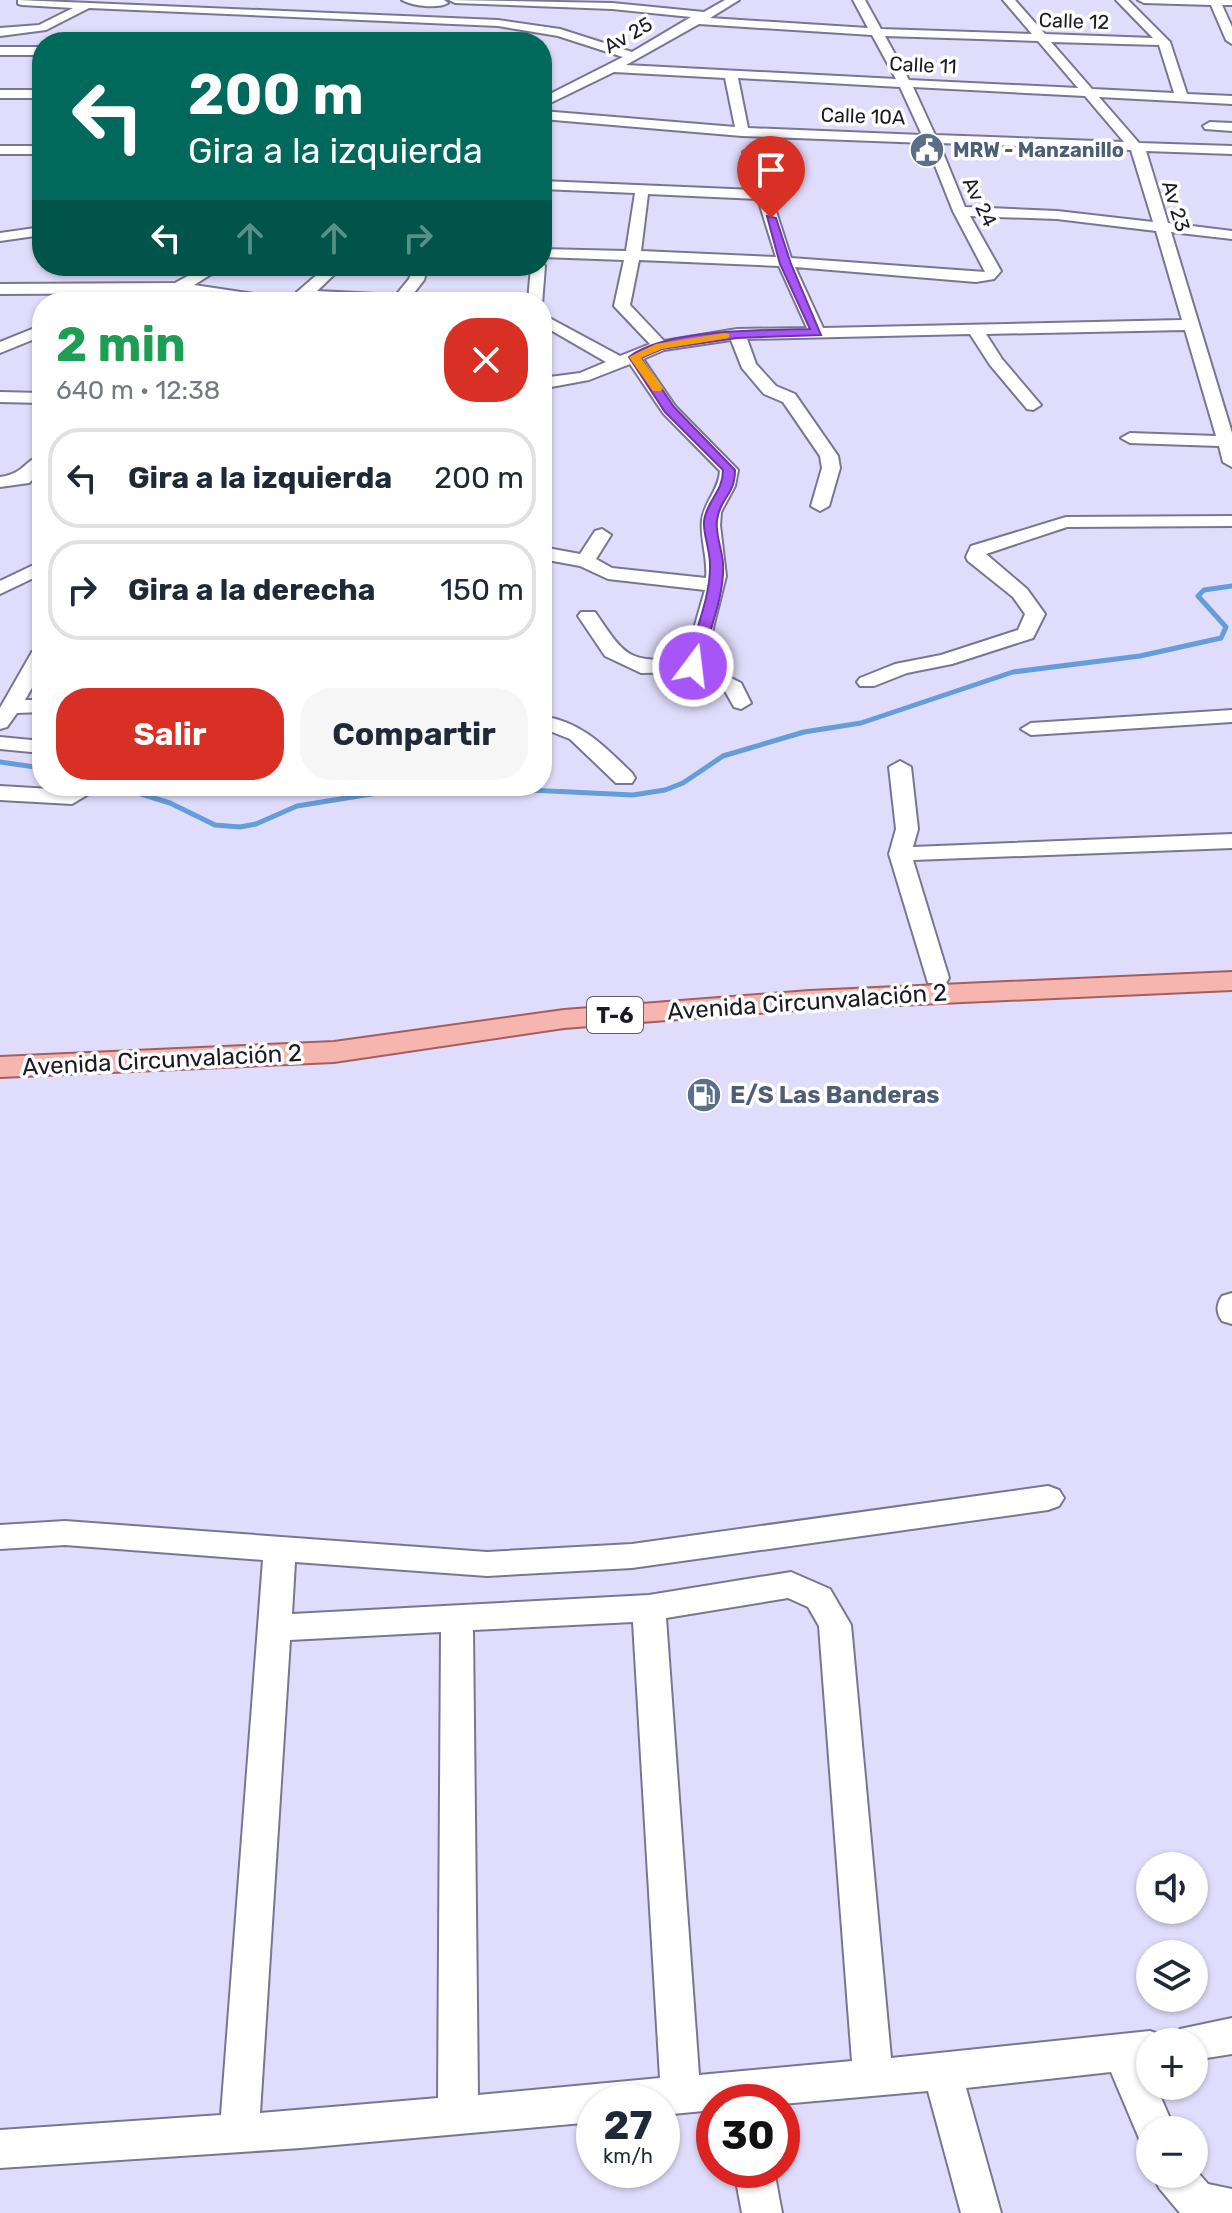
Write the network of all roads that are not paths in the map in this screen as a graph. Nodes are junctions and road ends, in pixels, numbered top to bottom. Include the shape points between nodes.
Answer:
1 (408, 0) edge
2 (455, 0) edge
3 (733, 0) edge
4 (859, 0) edge
5 (1009, 0) edge
6 (1122, 0) edge
7 (1144, 0) edge
8 (1214, 1) edge
9 (443, 2) edge
10 (1232, 2) edge
11 (17, 4) edge
12 (89, 5) junction
13 (699, 17) junction
14 (426, 26) junction
15 (0, 32) edge
16 (876, 32) junction
17 (1038, 38) junction
18 (1231, 38) edge
19 (1164, 42) junction
20 (0, 51) edge
21 (32, 51) edge
22 (633, 56) junction
23 (612, 68) junction
24 (731, 75) junction
25 (905, 84) junction
26 (0, 91) edge
27 (32, 92) edge
28 (1091, 94) junction
29 (552, 98) edge
30 (1182, 98) junction
31 (1232, 100) edge
32 (552, 119) edge
33 (552, 119) edge
34 (1210, 126) dead end
35 (1232, 127) edge
36 (742, 132) junction
37 (931, 140) junction
38 (1137, 149) junction
39 (0, 150) edge
40 (32, 150) edge
41 (750, 152) dead end
42 (1232, 152) edge
43 (552, 186) edge
44 (642, 190) junction
45 (764, 195) junction
46 (960, 211) junction
47 (1160, 226) junction
48 (32, 232) edge
49 (1232, 235) edge
50 (0, 237) edge
51 (552, 253) edge
52 (633, 254) junction
53 (786, 264) junction
54 (202, 276) edge
55 (325, 276) edge
56 (183, 288) junction
57 (0, 289) edge
58 (172, 292) edge
59 (209, 292) edge
60 (307, 292) edge
61 (552, 324) edge
62 (1191, 325) junction
63 (975, 329) junction
64 (32, 332) edge
65 (817, 332) junction
66 (0, 333) edge
67 (32, 334) edge
68 (737, 334) junction
69 (660, 346) junction
70 (0, 348) edge
71 (626, 359) junction
72 (552, 382) edge
73 (0, 397) edge
74 (32, 398) edge
75 (1033, 405) dead end
76 (1130, 438) dead end
77 (1229, 449) edge
78 (32, 470) edge
79 (0, 482) edge
80 (820, 506) dead end
81 (1232, 521) edge
82 (602, 535) dead end
83 (552, 555) edge
84 (585, 561) junction
85 (32, 572) edge
86 (715, 585) junction
87 (0, 588) edge
88 (588, 616) dead end
89 (693, 666) junction
90 (32, 670) edge
91 (867, 682) dead end
92 (741, 703) dead end
93 (32, 708) edge
94 (6, 715) edge
95 (1232, 716) edge
96 (552, 723) edge
97 (1031, 729) dead end
98 (0, 743) edge
99 (32, 746) edge
100 (900, 767) dead end
101 (624, 778) dead end
102 (0, 793) edge
103 (32, 795) edge
104 (54, 796) edge
105 (74, 796) edge
106 (1232, 841) edge
107 (900, 854) junction
108 (1232, 965) edge
109 (937, 978) junction
110 (1232, 981) edge
111 (0, 1051) edge
112 (0, 1067) edge
113 (1232, 1303) edge
114 (1232, 1314) edge
115 (1048, 1498) dead end
116 (0, 1537) edge
117 (280, 1551) junction
118 (649, 1608) junction
119 (457, 1619) junction
120 (274, 1628) junction
121 (1232, 2036) edge
122 (1208, 2040) edge
123 (1136, 2051) edge
124 (942, 2071) junction
125 (873, 2077) junction
126 (800, 2087) edge
127 (681, 2095) joint
128 (696, 2095) edge
129 (576, 2104) edge
130 (458, 2115) junction
131 (239, 2133) junction
132 (0, 2149) edge
133 (757, 2188) edge
134 (1185, 2188) edge
135 (1232, 2209) edge
136 (762, 2213) edge
137 (981, 2213) edge

1 - 9 street
2 - 13 street, Calle 12 via 612,6
3 - 13 street, Av 25
4 - 16 street, Av 24
5 - 17 street, Av 23
6 - 19 street
7 - 8 street
8 - 10 street
8 - 18 street
9 - 14 street
11 - 12 street
12 - 14 street
12 - 15 street via 42,28
13 - 16 street, Calle 12
13 - 22 street, Av 25
14 - 22 street via 498,23 560,33
16 - 17 street, Calle 12
16 - 25 street, Av 24
17 - 19 street, Calle 12
17 - 28 street, Av 23
19 - 30 street
20 - 21 street
22 - 23 street, Av 25
23 - 24 street, Calle 11
23 - 29 street, Av 25
24 - 25 street, Calle 11
24 - 36 street
25 - 28 street, Calle 11
25 - 37 street, Av 24
26 - 27 street
28 - 30 street, Calle 11
28 - 38 street, Av 23
30 - 31 street, Calle 11
32 - 36 street, Calle 10A
33 - 37 street, Calle 10A via 740,137
34 - 35 street
36 - 37 street, Calle 10A
37 - 38 street, Calle 10A
37 - 46 street, Av 24
38 - 42 street, Calle 10A
38 - 47 street, Av 23
39 - 40 street
41 - 45 street
43 - 44 street
44 - 45 street
44 - 52 street
45 - 53 street
46 - 47 street
46 - 53 street, Av 24 via 994,271 989,276
47 - 49 street
47 - 62 street, Av 23
48 - 50 street
51 - 52 street
52 - 53 street
52 - 69 street via 622,306
53 - 65 street
54 - 56 street
55 - 60 street
56 - 57 street
56 - 58 street
56 - 59 street
61 - 71 street
62 - 63 street
62 - 77 street, Av 23
63 - 65 street
63 - 75 street
64 - 66 street
65 - 68 street
67 - 70 street
68 - 69 street
68 - 80 street via 748,365 770,390 789,398 829,456 831,468
69 - 71 street
71 - 72 street via 583,377
71 - 86 street via 729,470 729,486 714,506 710,523
73 - 74 street
76 - 77 street
78 - 79 street via 23,479
81 - 91 street via 1066,522 978,550 975,557 980,563 1020,593 1035,614 1026,634
82 - 84 street
83 - 84 street
84 - 86 street via 608,573
85 - 87 street
86 - 89 street
88 - 89 street via 612,652 641,667
89 - 92 street via 734,687
90 - 94 street
93 - 94 street
95 - 97 street
96 - 101 street via 573,730
98 - 99 street
100 - 107 street via 907,829
102 - 103 street
104 - 105 street
106 - 107 street
107 - 109 street
108 - 109 main road, Avenida Circunvalación 2 / T-6
109 - 111 main road, Avenida Circunvalación 2 / T-6 via 655,993 329,1034
110 - 112 main road, Avenida Circunvalación 2 / T-6 via 809,1000 564,1019 334,1052
113 - 114 street
115 - 117 street via 632,1556 487,1564
116 - 117 street via 65,1533
117 - 120 street
118 - 119 street
118 - 125 street via 791,1585 819,1598 835,1625
118 - 127 street
119 - 120 street
119 - 130 street
120 - 131 street
121 - 122 street
123 - 124 street
124 - 125 street
124 - 137 street
125 - 126 street
127 - 128 street
129 - 130 street
130 - 131 street
131 - 132 street
133 - 136 street
134 - 135 street via 1197,2202

